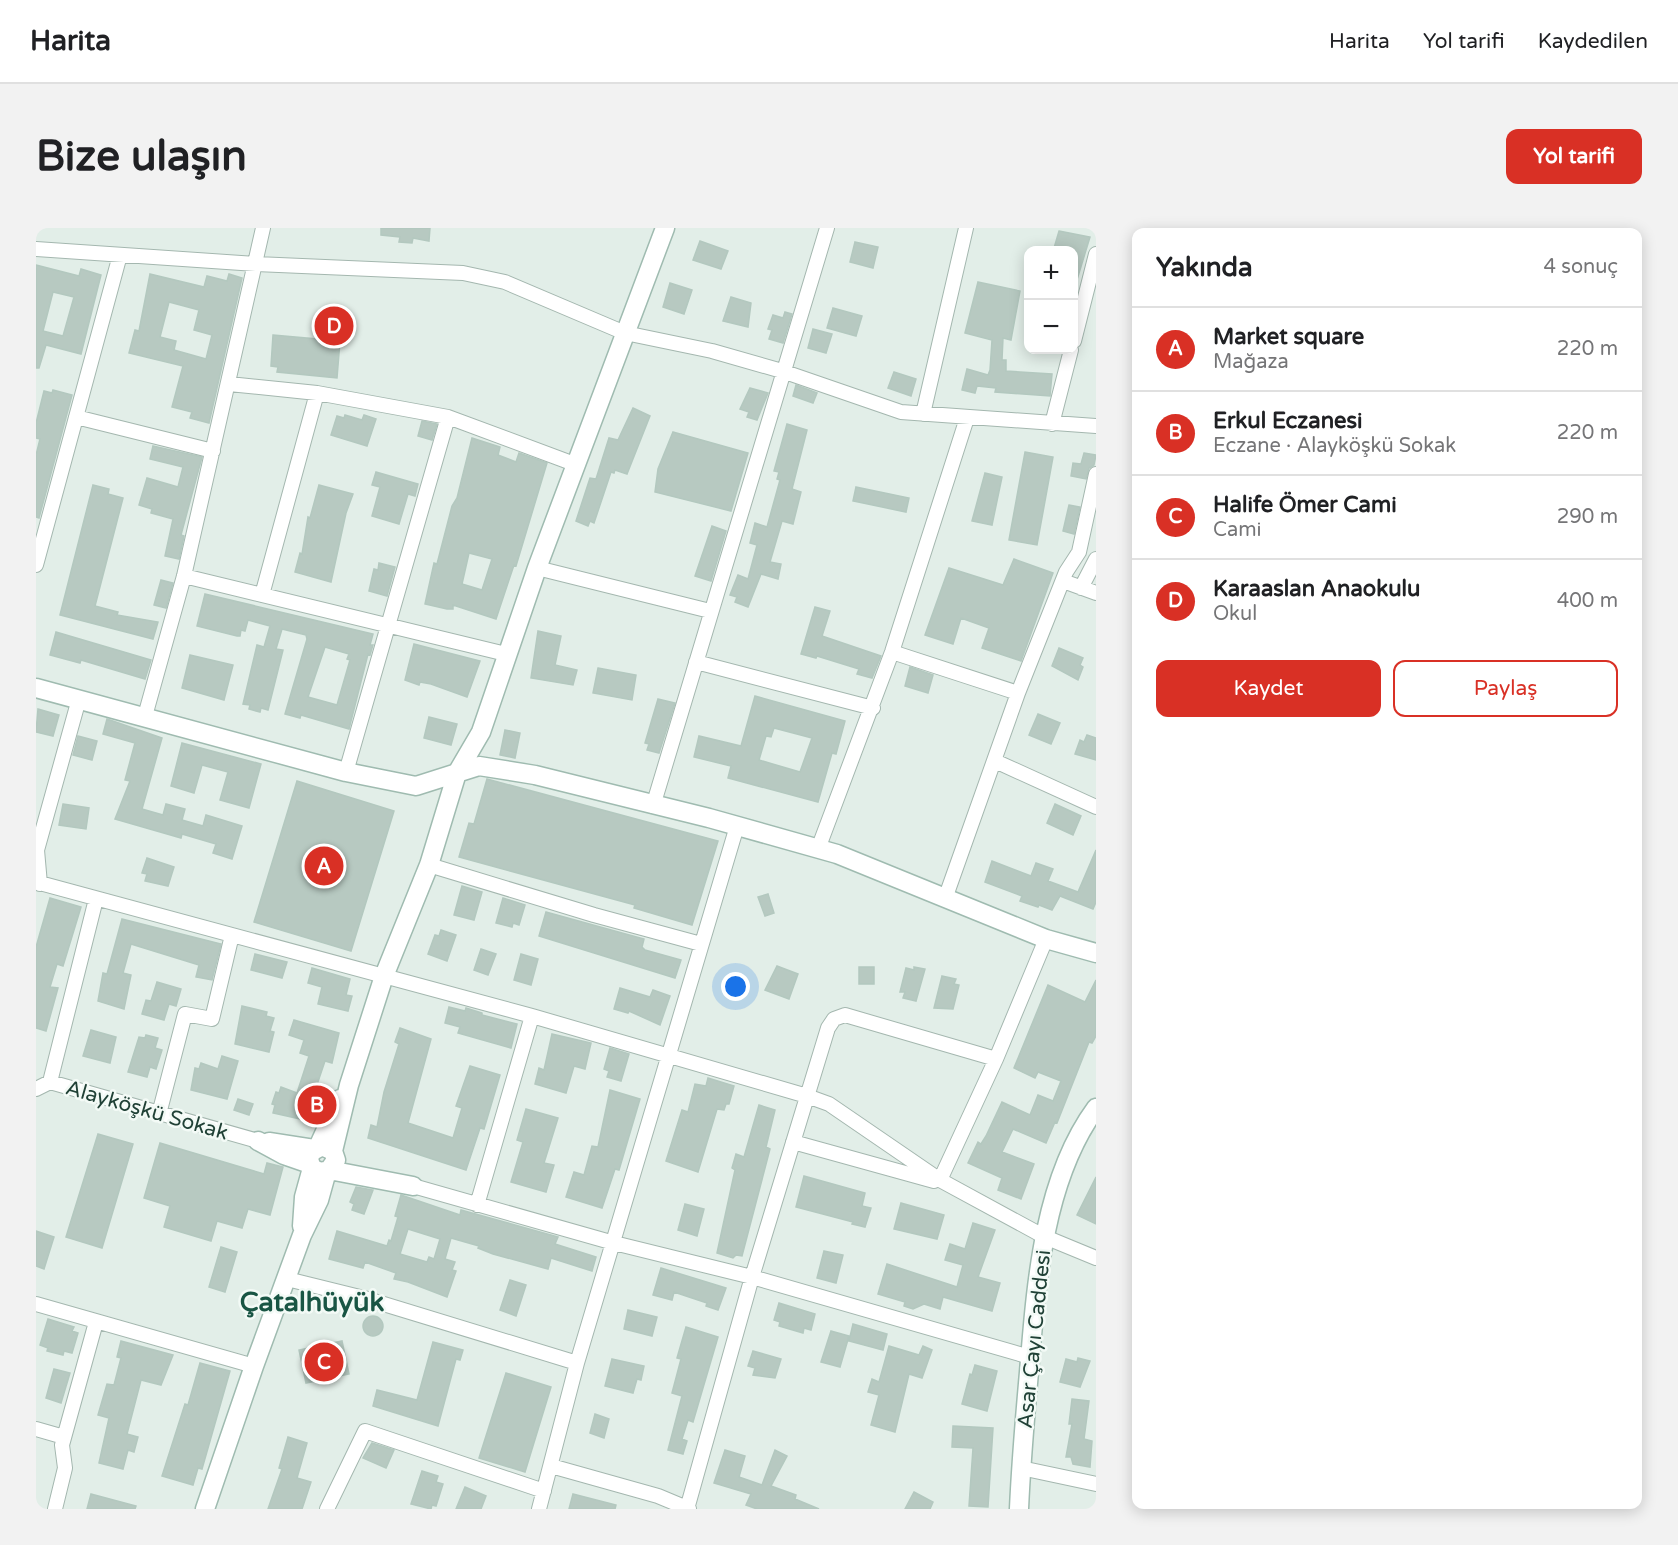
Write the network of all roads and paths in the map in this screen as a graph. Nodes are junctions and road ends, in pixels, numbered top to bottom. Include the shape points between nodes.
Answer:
1 (263, 228) edge
2 (666, 228) edge
3 (827, 228) edge
4 (966, 228) edge
5 (36, 249) edge
6 (1096, 254) edge
7 (120, 255) junction
8 (256, 264) junction
9 (1078, 325) edge
10 (625, 333) junction
11 (1070, 354) edge
12 (782, 371) junction
13 (229, 384) junction
14 (316, 393) junction
15 (923, 414) junction
16 (76, 417) junction
17 (448, 417) junction
18 (967, 418) junction
19 (1052, 424) junction
20 (1096, 426) edge
21 (213, 451) junction
22 (578, 465) junction
23 (1096, 474) edge
24 (1096, 559) edge
25 (36, 566) edge
26 (537, 568) junction
27 (184, 576) junction
28 (1063, 581) junction
29 (1081, 588) junction
30 (1096, 593) edge
31 (262, 595) junction
32 (710, 611) junction
33 (388, 627) junction
34 (892, 652) junction
35 (506, 654) junction
36 (696, 662) junction
37 (36, 688) edge
38 (1018, 693) junction
39 (79, 699) junction
40 (873, 708) junction
41 (145, 716) junction
42 (995, 761) junction
43 (346, 772) junction
44 (457, 773) junction
45 (653, 806) junction
46 (1096, 807) edge
47 (736, 826) junction
48 (818, 849) junction
49 (429, 865) junction
50 (38, 883) edge
51 (946, 896) junction
52 (96, 899) junction
53 (232, 935) junction
54 (1046, 939) junction
55 (701, 944) junction
56 (1096, 953) edge
57 (384, 976) junction
58 (532, 1016) junction
59 (668, 1056) junction
60 (996, 1059) junction
61 (50, 1082) junction
62 (36, 1089) edge
63 (807, 1096) junction
64 (1096, 1108) edge
65 (159, 1114) junction
66 (258, 1141) joint
67 (793, 1142) junction
68 (323, 1160) junction
69 (945, 1183) junction
70 (412, 1186) joint
71 (477, 1205) junction
72 (1046, 1237) junction
73 (614, 1243) junction
74 (1096, 1258) edge
75 (752, 1277) junction
76 (287, 1279) junction
77 (36, 1304) edge
78 (96, 1322) junction
79 (1030, 1357) junction
80 (577, 1363) junction
81 (254, 1366) junction
82 (36, 1429) edge
83 (64, 1437) junction
84 (551, 1466) junction
85 (1021, 1468) junction
86 (1096, 1484) edge
87 (544, 1491) junction
88 (332, 1508) edge
89 (55, 1509) edge
90 (205, 1509) edge
91 (540, 1509) edge
92 (688, 1509) edge
93 (1019, 1509) edge

1 - 8 street
2 - 10 street
3 - 12 street
4 - 15 street
5 - 7 street
6 - 9 street
7 - 8 street
7 - 16 street
8 - 10 street via 463,273 505,282
8 - 13 street
10 - 12 street
10 - 22 street
11 - 19 street
12 - 15 street via 901,412
12 - 32 street via 751,488
13 - 14 street
13 - 21 street
14 - 17 street
14 - 31 street
15 - 18 street
16 - 21 street
16 - 25 street
17 - 22 street
17 - 33 street
18 - 19 street
18 - 34 street
19 - 20 street
21 - 27 street
22 - 26 street
23 - 28 street via 1078,552
24 - 29 street
26 - 32 street
26 - 35 street
27 - 31 street
27 - 41 street
28 - 29 street
28 - 38 street
29 - 30 street
31 - 33 street
32 - 36 street
33 - 35 street
33 - 43 street
34 - 38 street
34 - 40 street
35 - 44 street via 481,732
36 - 40 street
36 - 45 street
37 - 39 street
38 - 42 street
39 - 41 street
39 - 50 street via 37,850
40 - 48 street
41 - 43 street
42 - 46 street
42 - 51 street
43 - 44 street via 416,786
44 - 45 street via 478,766 535,775
44 - 49 street
45 - 47 street
47 - 48 street
47 - 55 street
48 - 51 street
49 - 55 street
49 - 57 street
50 - 52 street
51 - 54 street
52 - 53 street
52 - 61 street
53 - 57 street
53 - 65 street via 212,1019 185,1014
54 - 56 street
54 - 60 street
55 - 59 street
57 - 58 street
57 - 68 street
58 - 59 street
58 - 71 street
59 - 63 street
59 - 73 street
60 - 63 street via 845,1015 828,1028
60 - 69 street
61 - 62 street, Alayköşkü Sokak
61 - 65 street, Alayköşkü Sokak
63 - 67 street
63 - 69 street via 829,1104
64 - 72 street, Asar Çayı Caddesi via 1066,1166
65 - 66 street, Alayköşkü Sokak
66 - 68 street
67 - 69 street
67 - 75 street
68 - 70 street
68 - 76 street via 304,1197 302,1235
69 - 72 street
70 - 71 street
71 - 73 street
72 - 74 street
72 - 79 street, Asar Çayı Caddesi via 1036,1284
73 - 75 street
73 - 80 street
75 - 79 street
75 - 92 street
76 - 80 street via 364,1298
76 - 81 street
77 - 78 street
78 - 81 street
78 - 83 street
79 - 85 street, Asar Çayı Caddesi
80 - 84 street
81 - 90 street
82 - 83 street
83 - 89 street via 65,1468
84 - 87 street
84 - 92 street via 658,1496
85 - 86 street
85 - 93 street, Asar Çayı Caddesi
87 - 88 street via 365,1431
87 - 91 street

